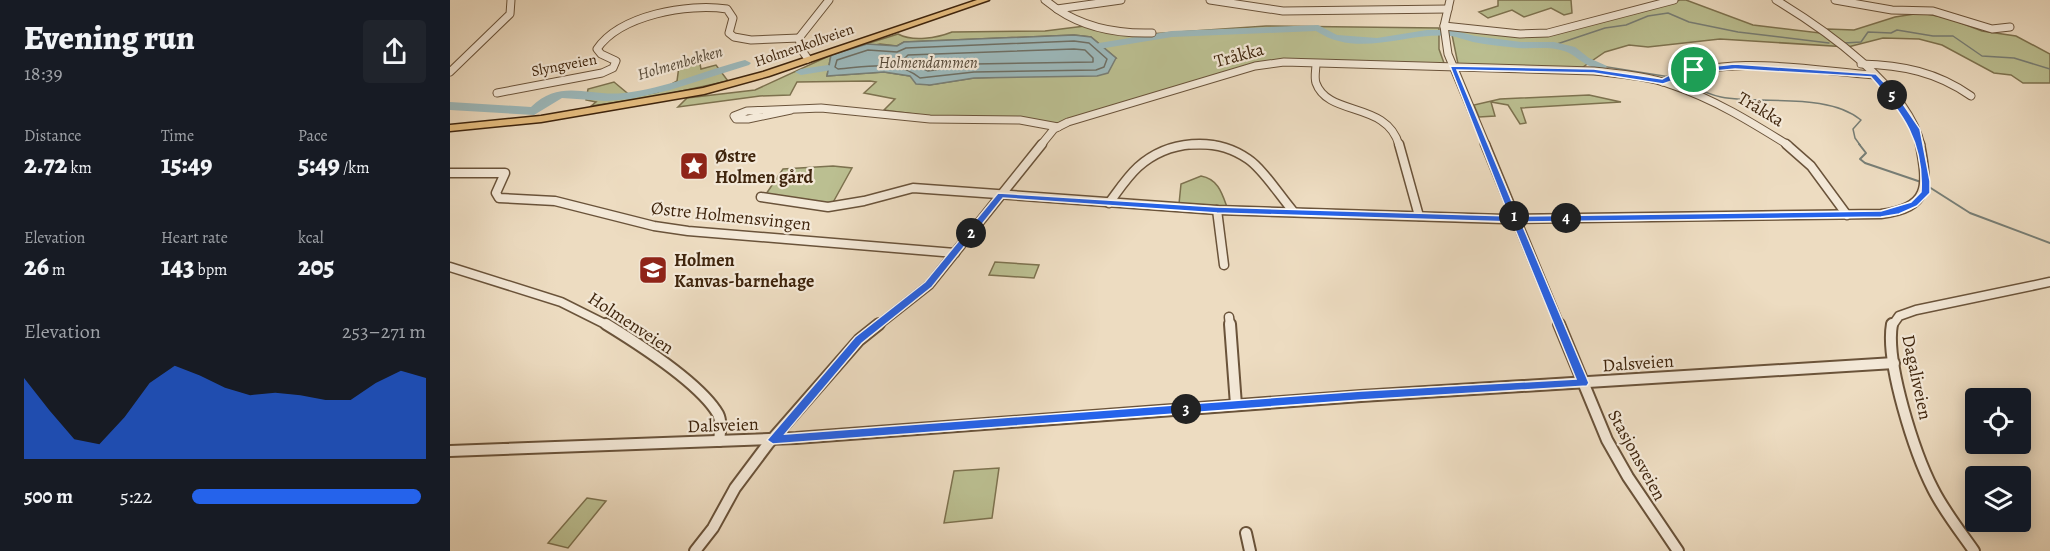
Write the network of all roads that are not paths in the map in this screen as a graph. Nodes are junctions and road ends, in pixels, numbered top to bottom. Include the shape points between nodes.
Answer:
1 (511, 0) edge
2 (829, 0) edge
3 (985, 0) edge
4 (1045, 0) edge
5 (1121, 0) edge
6 (1210, 0) edge
7 (1450, 0) edge
8 (1674, 0) edge
9 (1776, 0) edge
10 (1835, 0) edge
11 (1057, 9) junction
12 (1448, 9) junction
13 (2010, 27) dead end
14 (1445, 31) junction
15 (1152, 33) dead end
16 (799, 38) junction
17 (808, 59) junction
18 (1316, 64) junction
19 (1862, 64) junction
20 (1453, 68) junction
21 (450, 72) edge
22 (1874, 75) junction
23 (1667, 79) junction
24 (497, 93) dead end
25 (1971, 96) dead end
26 (791, 110) junction
27 (1060, 125) junction
28 (450, 128) edge
29 (450, 173) edge
30 (1001, 195) junction
31 (761, 197) dead end
32 (1110, 203) junction
33 (1217, 210) junction
34 (1293, 212) junction
35 (1847, 215) junction
36 (1419, 216) junction
37 (1515, 219) junction
38 (955, 253) junction
39 (1224, 266) dead end
40 (450, 267) edge
41 (2050, 282) edge
42 (1229, 317) dead end
43 (1894, 363) junction
44 (1583, 383) junction
45 (1236, 405) junction
46 (773, 440) junction
47 (719, 441) junction
48 (450, 451) edge
49 (1246, 533) dead end
50 (695, 551) edge
51 (1250, 551) edge
52 (1678, 551) edge
53 (1974, 551) edge

1 - 21 street via 510,14
2 - 16 street
3 - 17 main road, Holmenkollveien
4 - 11 street
5 - 11 street
6 - 12 street via 1283,11
7 - 12 street, Stasjonsveien
8 - 14 street via 1548,33
9 - 19 street
10 - 13 street via 1892,10 1933,11 1992,29
11 - 15 street via 1097,27
12 - 14 street, Stasjonsveien
14 - 20 street, Stasjonsveien
16 - 17 street
16 - 24 street, Slyngveien via 735,38 729,33 733,14 728,9 683,8 644,18 608,36 597,49 616,60 613,68
17 - 28 main road, Holmenkollveien via 672,98 533,120
18 - 20 street, Tråkka
18 - 27 street, Tråkka via 1265,64
18 - 36 street via 1317,83 1324,93 1391,126
19 - 22 street
19 - 25 street via 1915,69
20 - 23 street, Tråkka via 1594,71
20 - 37 street, Stasjonsveien
22 - 23 street via 1735,66 1701,69
22 - 35 street via 1916,129 1926,184 1920,200 1896,212
23 - 35 street, Tråkka via 1720,104 1788,145 1811,166
26 - 26 street via 747,111 734,116 748,119
26 - 27 street via 850,109 930,119 1020,120
27 - 30 street
29 - 38 street, Østre Holmensvingen via 505,173 496,193 499,198 555,201 654,226
30 - 31 street via 909,188 864,201 821,207
30 - 32 street
30 - 38 street
32 - 33 street
32 - 34 street via 1150,158 1177,146 1209,144 1250,160
33 - 34 street
33 - 39 street
34 - 36 street
35 - 37 street
36 - 37 street
37 - 44 street, Stasjonsveien
38 - 46 street via 921,292 859,340
40 - 47 street, Holmenveien via 578,308 635,343 714,408 720,421
41 - 43 street, Dagaliveien via 1903,315 1894,321 1890,331
42 - 45 street
43 - 44 street, Dalsveien
43 - 53 street, Dagaliveien via 1920,462 1933,490
44 - 45 street, Dalsveien
44 - 52 street, Stasjonsveien via 1621,467
45 - 46 street, Dalsveien
46 - 47 street, Dalsveien
46 - 50 street via 735,488
47 - 48 street, Dalsveien
49 - 51 street

